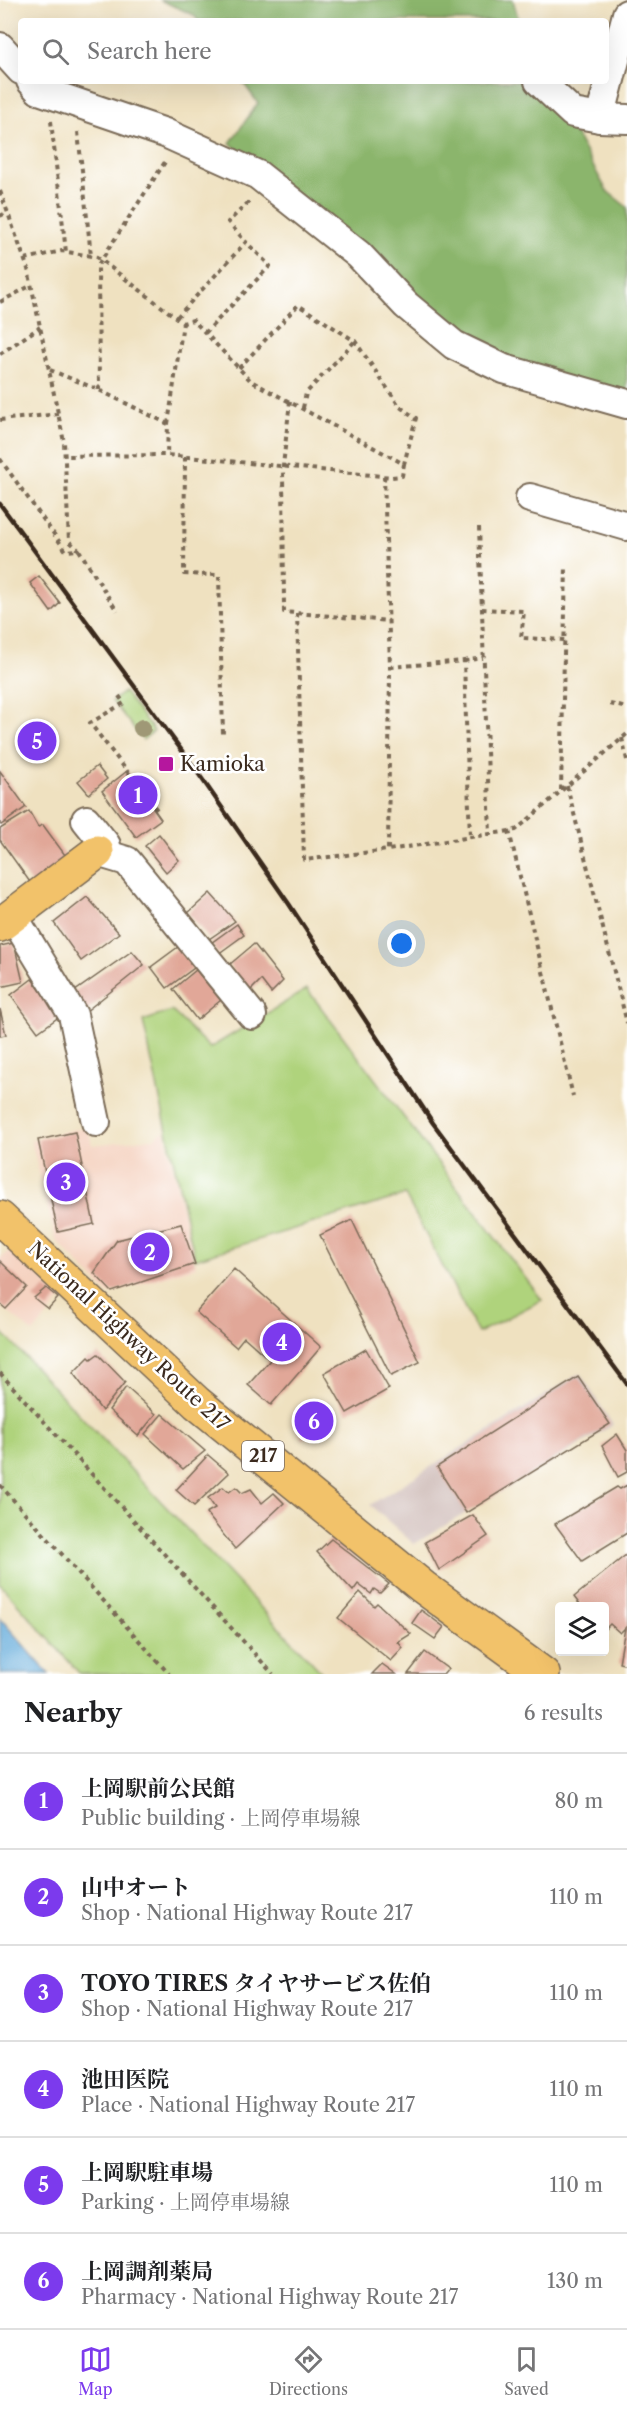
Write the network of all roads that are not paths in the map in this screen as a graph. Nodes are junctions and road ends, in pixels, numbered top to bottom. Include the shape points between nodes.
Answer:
1 (627, 14) edge
2 (0, 47) edge
3 (18, 67) edge
4 (34, 84) edge
5 (541, 84) edge
6 (613, 119) edge
7 (627, 404) edge
8 (530, 498) dead end
9 (627, 526) edge
10 (86, 820) dead end
11 (97, 852) junction
12 (6, 920) edge
13 (252, 1015) dead end
14 (96, 1122) dead end
15 (0, 1218) edge
16 (543, 1674) edge

1 - 6 street
2 - 3 street
4 - 7 street via 39,90 175,137 258,175 359,255 406,304 454,345 504,369
5 - 6 street via 573,113
8 - 9 street
10 - 11 street via 106,845
11 - 12 main road
11 - 13 street via 127,861
12 - 14 street via 73,1015
15 - 16 main road, National Highway Route 217 / 217 via 197,1403 423,1587

